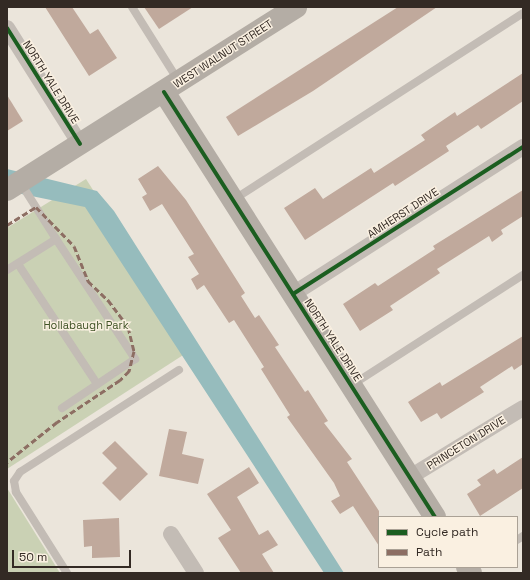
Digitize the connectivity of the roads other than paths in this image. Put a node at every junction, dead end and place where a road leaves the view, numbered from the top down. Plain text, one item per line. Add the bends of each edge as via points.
1 (132, 7) edge
2 (296, 7) edge
3 (523, 13) edge
4 (7, 28) edge
5 (172, 87) junction
6 (80, 144) junction
7 (523, 146) edge
8 (14, 186) edge
9 (233, 200) junction
10 (56, 239) junction
11 (18, 264) junction
12 (7, 270) edge
13 (523, 275) edge
14 (293, 294) junction
15 (179, 370) dead end
16 (97, 384) junction
17 (351, 386) junction
18 (62, 408) dead end
19 (523, 408) edge
20 (410, 477) junction
21 (434, 516) edge
22 (171, 534) dead end
23 (67, 573) edge
24 (196, 573) edge

1 - 5 lane
2 - 5 street, WEST WALNUT STREET
3 - 9 lane
4 - 6 street, NORTH YALE DRIVE
5 - 6 street, WEST WALNUT STREET
5 - 9 street, NORTH YALE DRIVE
6 - 8 street, WEST WALNUT STREET
7 - 14 street, AMHERST DRIVE
8 - 10 lane
9 - 14 street, NORTH YALE DRIVE
10 - 11 lane
10 - 16 lane via 135,359
11 - 12 lane
11 - 16 lane
13 - 17 lane
14 - 17 street, NORTH YALE DRIVE
15 - 23 lane via 20,472 14,481 16,492
16 - 18 lane
17 - 20 street, NORTH YALE DRIVE
19 - 20 street, PRINCETON DRIVE
20 - 21 street, NORTH YALE DRIVE
22 - 24 street

